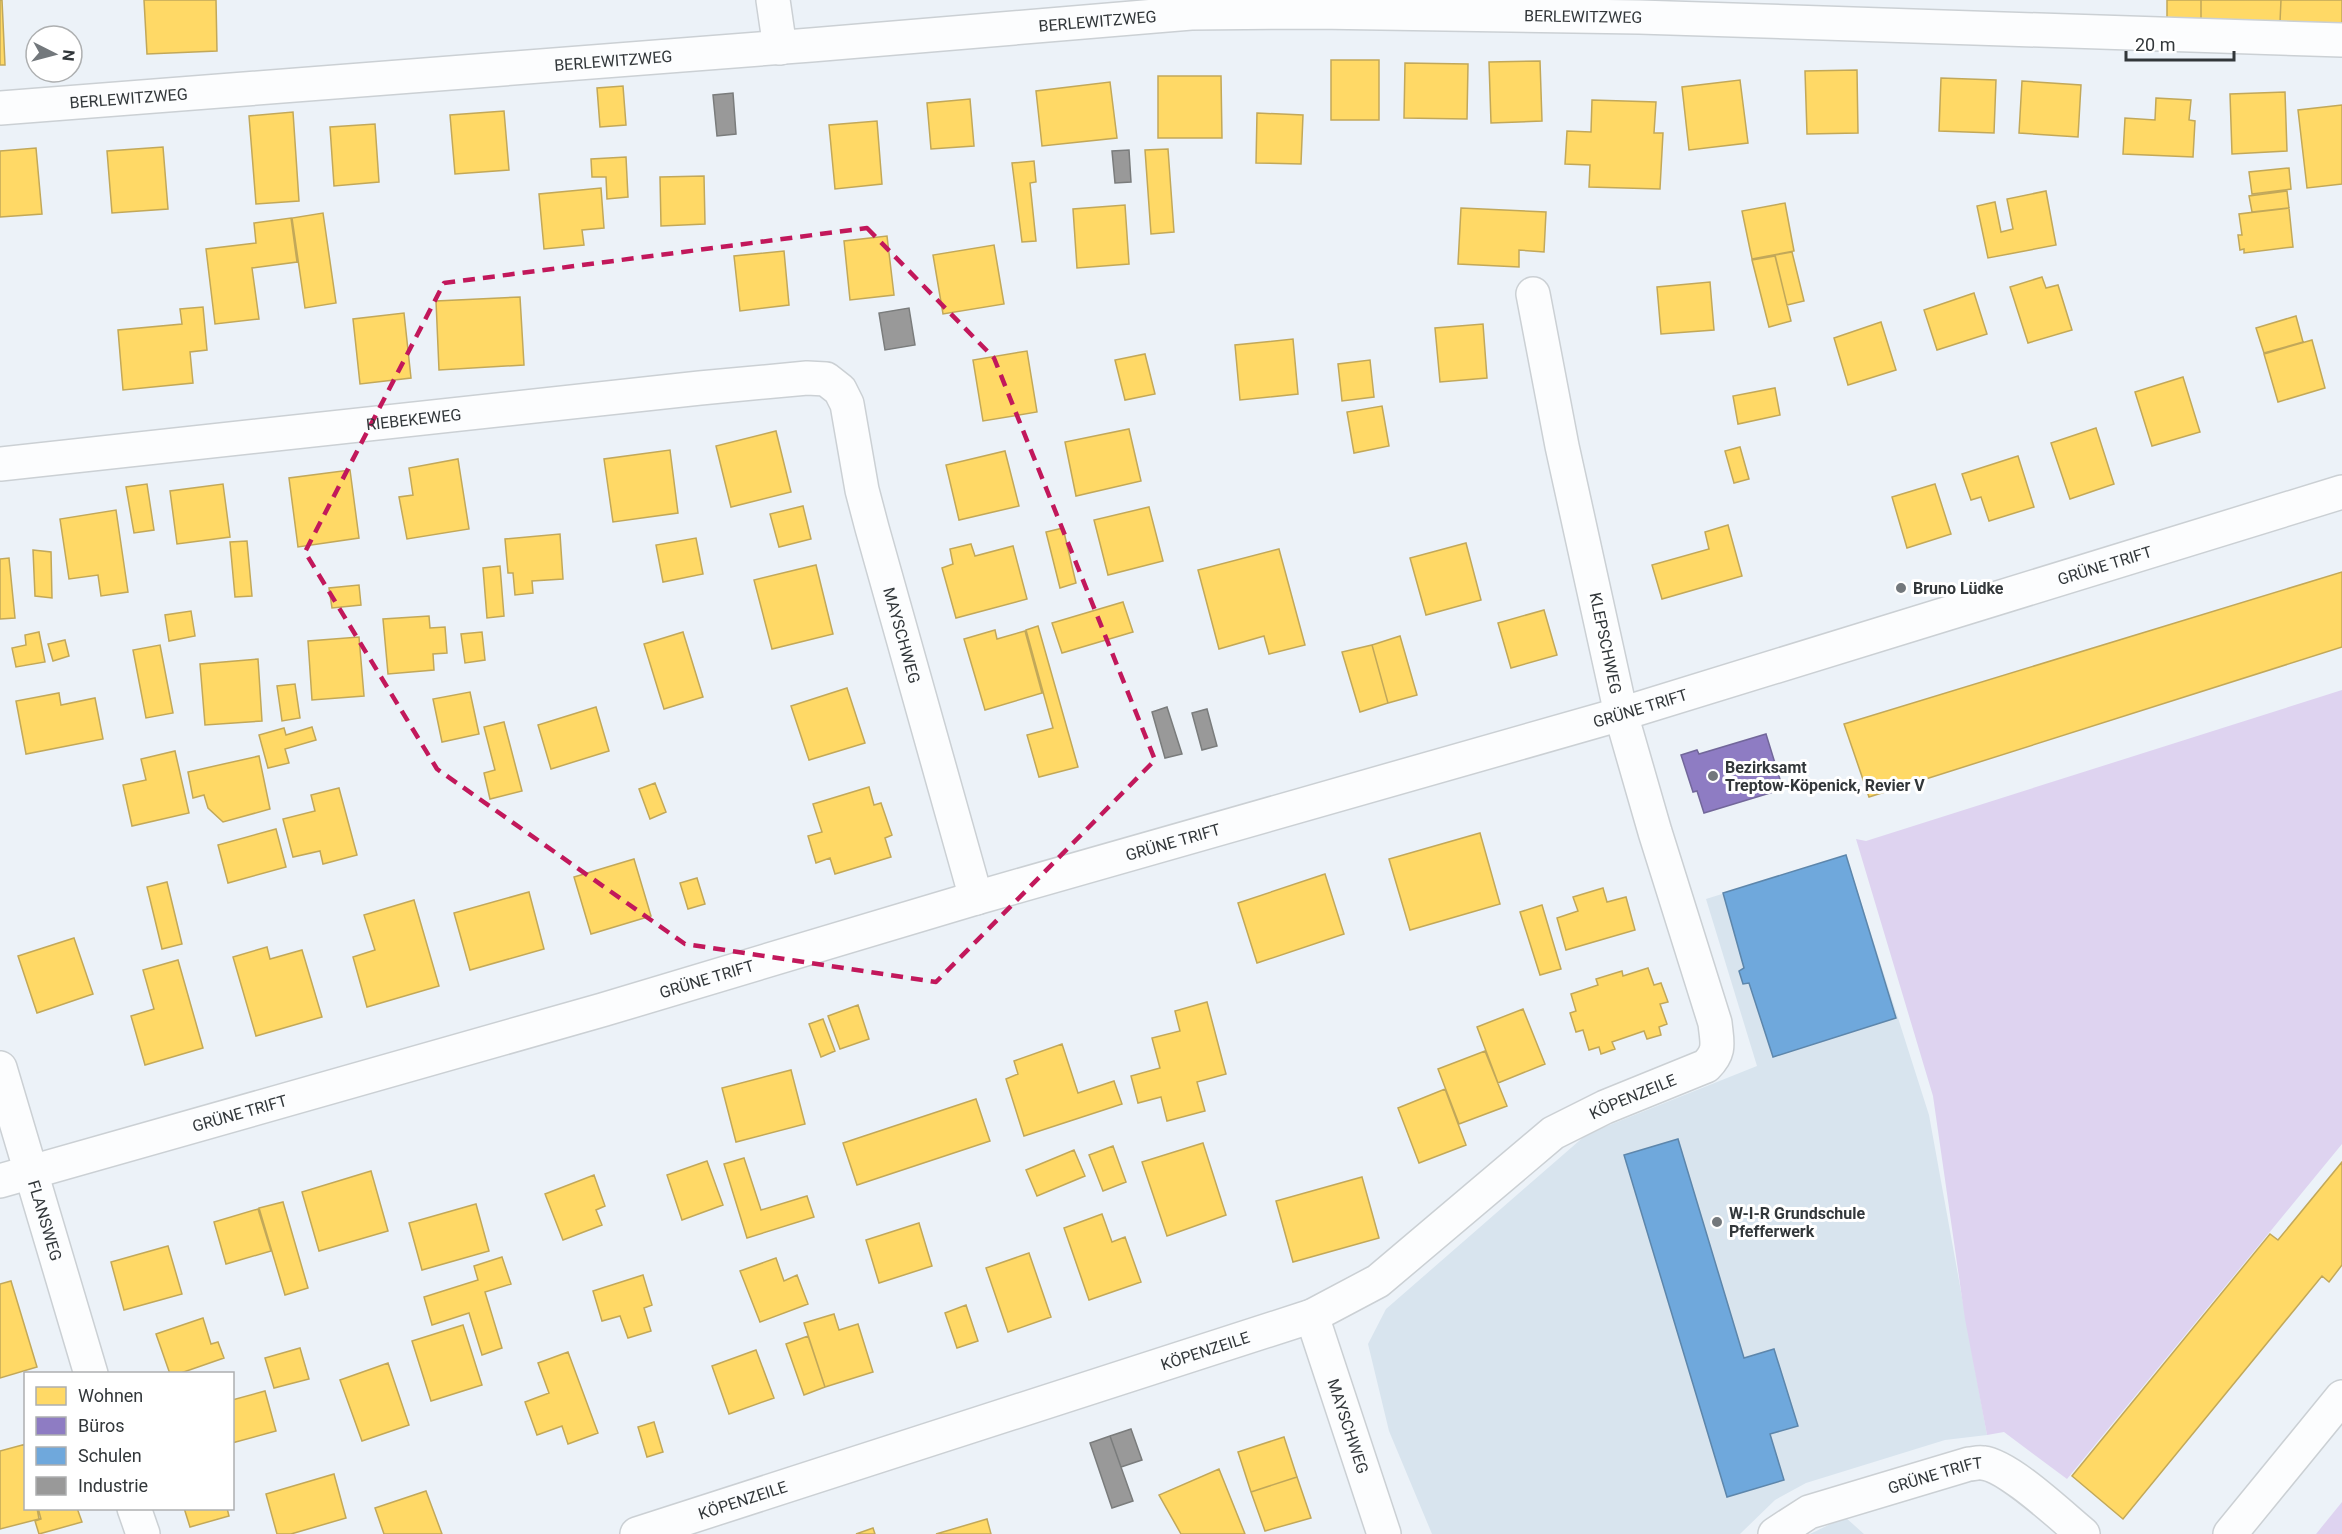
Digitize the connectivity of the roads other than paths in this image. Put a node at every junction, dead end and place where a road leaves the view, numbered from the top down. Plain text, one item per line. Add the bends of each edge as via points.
1 (773, 0) edge
2 (2342, 40) edge
3 (780, 48) junction
4 (0, 108) edge
5 (1533, 294) dead end
6 (826, 379) joint
7 (0, 464) edge
8 (2342, 492) edge
9 (1621, 714) junction
10 (976, 898) junction
11 (1716, 1056) joint
12 (0, 1068) edge
13 (31, 1172) junction
14 (0, 1181) edge
15 (1312, 1316) junction
16 (90, 1372) edge
17 (2342, 1397) edge
18 (134, 1510) edge
19 (143, 1534) edge
20 (637, 1534) edge
21 (1383, 1534) edge
22 (1775, 1534) edge
23 (2083, 1534) edge
24 (2230, 1534) edge

1 - 3 street
2 - 3 street, BERLEWITZWEG via 1639,17 1316,12 1191,13
3 - 4 street, BERLEWITZWEG
5 - 9 street, KLEPSCHWEG
6 - 7 street, RIEBEKEWEG via 723,386
6 - 10 street, MAYSCHWEG via 840,390 847,404 862,490
8 - 9 street, GRÜNE TRIFT
9 - 10 street, GRÜNE TRIFT
9 - 11 street, KLEPSCHWEG via 1715,1023
10 - 13 street, GRÜNE TRIFT via 602,1010
11 - 15 street, KÖPENZEILE via 1706,1066 1553,1132 1378,1281
12 - 13 street, FLANSWEG
13 - 14 street, GRÜNE TRIFT
13 - 16 street, FLANSWEG
15 - 20 street, KÖPENZEILE
15 - 21 street, MAYSCHWEG
17 - 24 street
18 - 19 street
22 - 23 street, GRÜNE TRIFT via 1809,1512 1982,1463 2018,1481

